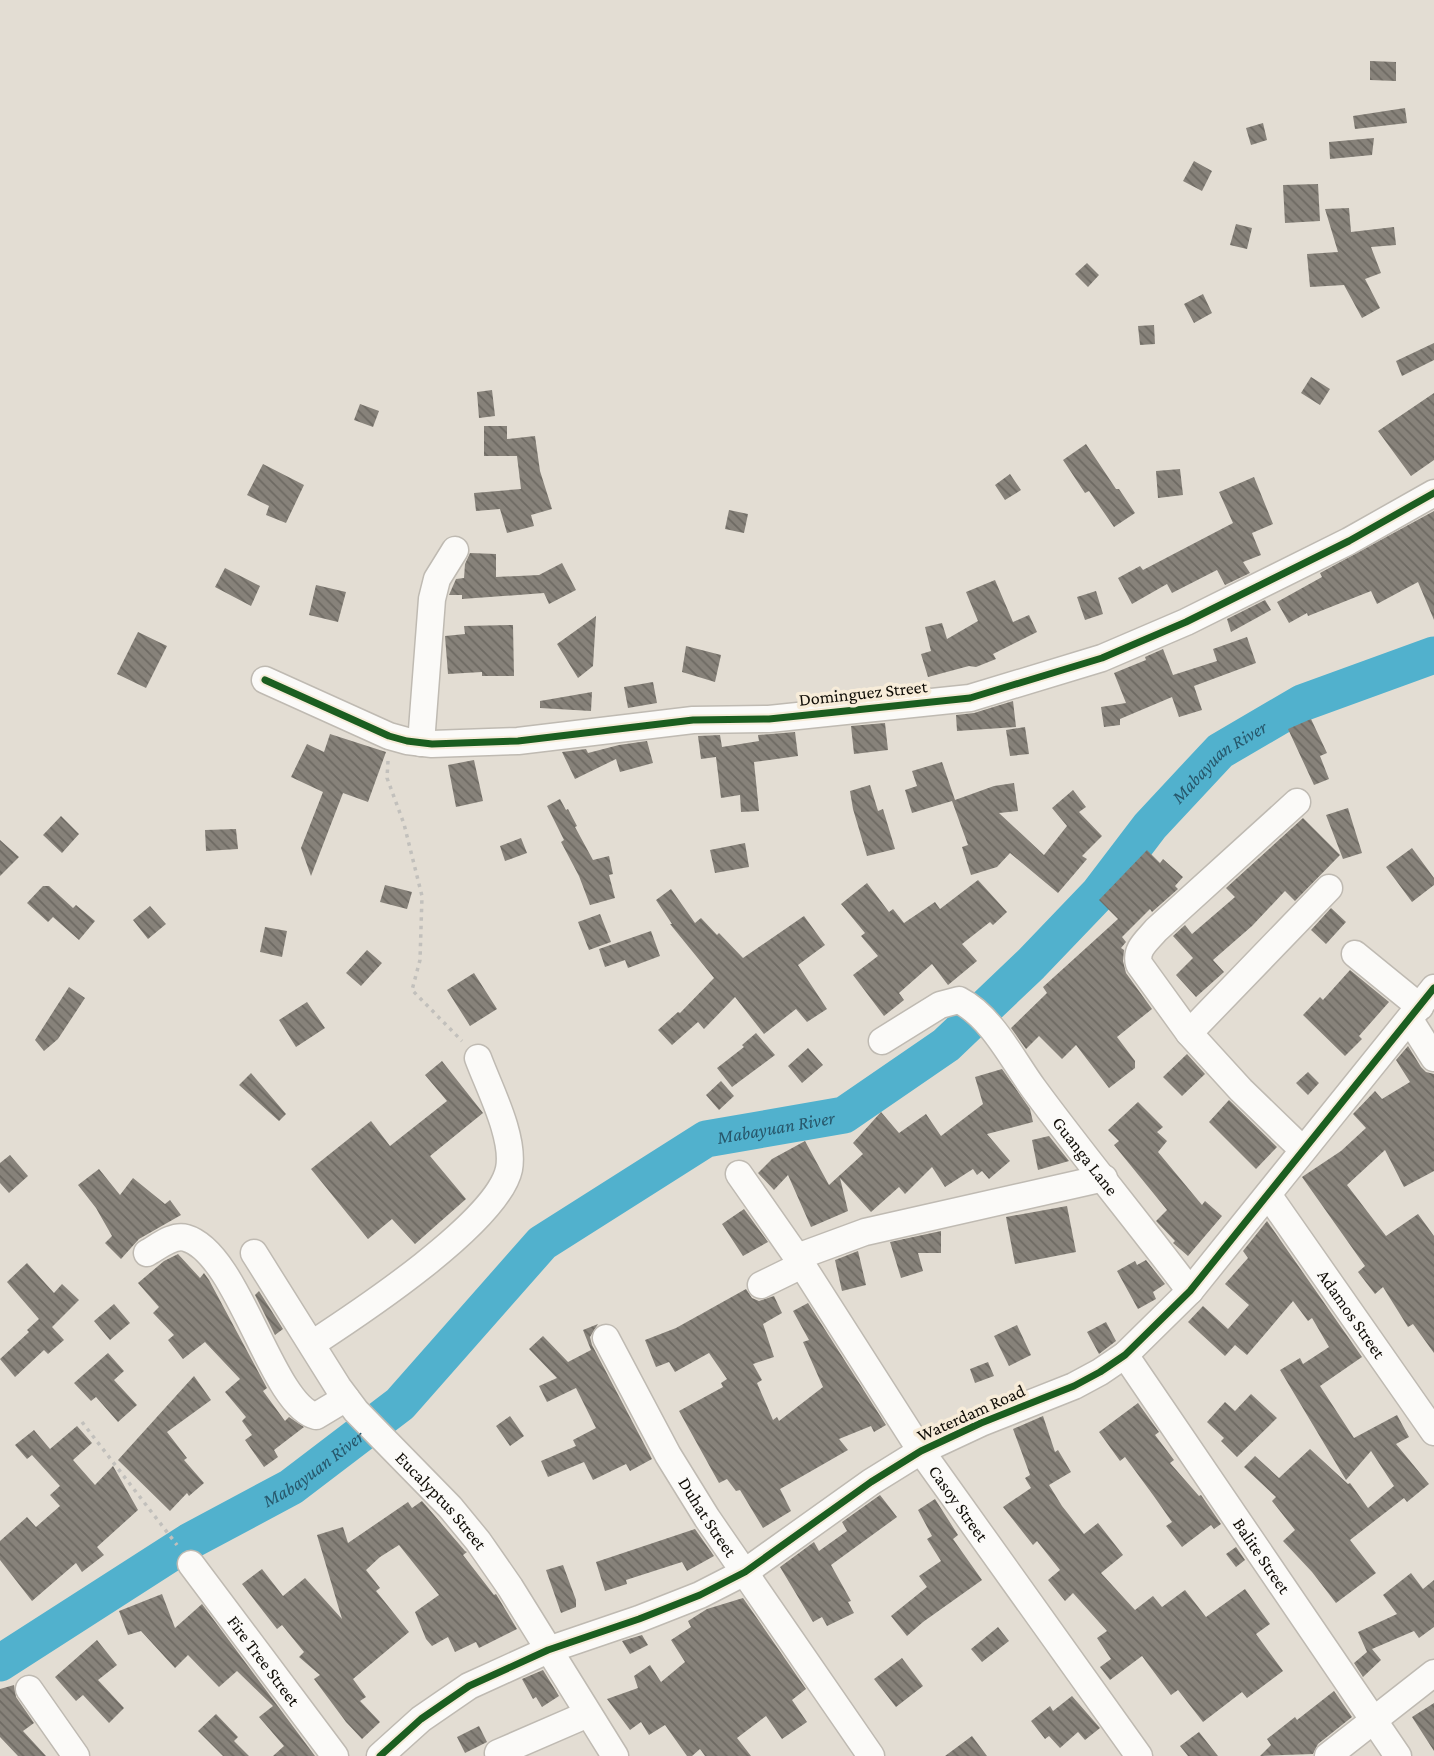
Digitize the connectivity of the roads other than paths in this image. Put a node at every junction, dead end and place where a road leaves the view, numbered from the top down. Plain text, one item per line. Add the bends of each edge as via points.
1 (1434, 493) edge
2 (455, 550) dead end
3 (265, 680) dead end
4 (421, 743) junction
5 (1297, 802) dead end
6 (1329, 888) dead end
7 (1355, 954) dead end
8 (1421, 1005) edge
9 (1189, 1033) junction
10 (882, 1041) dead end
11 (478, 1058) road end
12 (1434, 1058) edge
13 (1303, 1150) junction
14 (739, 1174) dead end
15 (1104, 1178) junction
16 (1269, 1196) junction
17 (147, 1253) dead end
18 (254, 1253) dead end
19 (800, 1261) junction
20 (761, 1285) dead end
21 (1190, 1291) junction
22 (606, 1338) dead end
23 (312, 1344) junction
24 (1125, 1355) junction
25 (351, 1404) junction
26 (1434, 1432) edge
27 (921, 1451) junction
28 (191, 1564) dead end
29 (745, 1572) junction
30 (548, 1650) junction
31 (1434, 1673) edge
32 (29, 1689) dead end
33 (589, 1714) junction
34 (1374, 1721) junction
35 (498, 1753) dead end
36 (76, 1756) edge
37 (335, 1756) edge
38 (380, 1756) edge
39 (615, 1756) edge
40 (871, 1756) edge
41 (1139, 1756) edge
42 (1328, 1756) edge
43 (1398, 1756) edge

1 - 4 street, Dominguez Street via 1349,541 1174,627 1102,658 970,698 769,719 693,720 518,741
2 - 4 street via 437,579 432,599
3 - 4 street, Dominguez Street via 389,736
5 - 9 street via 1156,930 1138,952 1139,964
6 - 9 street
7 - 8 street
8 - 12 street
8 - 13 street, Waterdam Road
9 - 13 street
10 - 15 street, Guanga Lane via 940,1005 959,1000 975,1012
11 - 23 street via 508,1138 509,1170 494,1198 455,1239 414,1272
13 - 16 street, Waterdam Road
14 - 19 street, Casoy Street
15 - 19 street via 865,1232
15 - 21 street, Guanga Lane
16 - 21 street, Waterdam Road
16 - 26 street, Adamos Street
17 - 25 street via 172,1239 185,1237 197,1244 214,1260 300,1408 316,1416
18 - 23 street, Eucalyptus Street
19 - 20 street
19 - 27 street, Casoy Street
21 - 24 street, Waterdam Road
22 - 29 street, Duhat Street via 668,1455
23 - 25 street, Eucalyptus Street
24 - 27 street, Waterdam Road via 1074,1386
24 - 34 street, Balite Street
25 - 30 street, Eucalyptus Street via 478,1541
27 - 29 street, Waterdam Road
27 - 41 street, Casoy Street
28 - 37 street, Fire Tree Street
29 - 30 street, Waterdam Road via 700,1595
29 - 40 street, Duhat Street
30 - 33 street, Eucalyptus Street
30 - 38 street, Waterdam Road via 469,1686 421,1719
31 - 34 street
32 - 36 street
33 - 35 street
33 - 39 street, Eucalyptus Street
34 - 42 street
34 - 43 street, Balite Street

